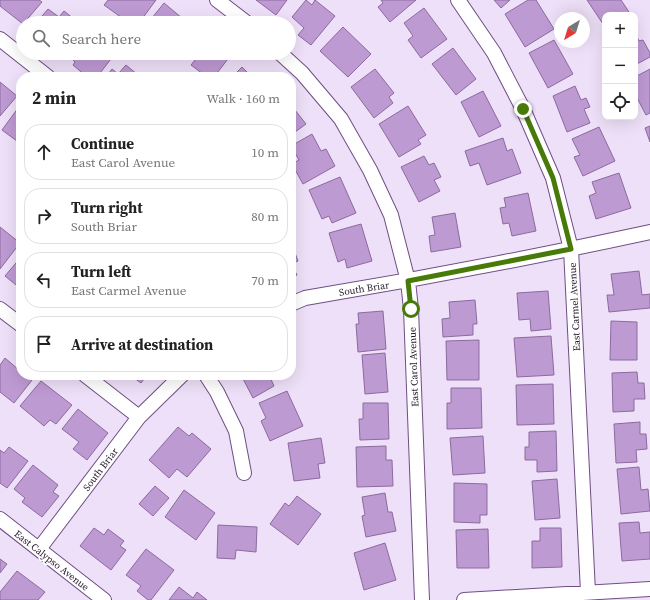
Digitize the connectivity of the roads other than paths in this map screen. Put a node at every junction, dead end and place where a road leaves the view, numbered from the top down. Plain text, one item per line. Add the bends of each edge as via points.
1 (217, 0) edge
2 (458, 0) edge
3 (237, 16) edge
4 (0, 38) edge
5 (16, 51) edge
6 (27, 60) edge
7 (288, 60) edge
8 (42, 72) edge
9 (650, 232) edge
10 (571, 249) junction
11 (408, 281) junction
12 (296, 302) edge
13 (0, 309) edge
14 (16, 321) edge
15 (91, 380) edge
16 (177, 380) edge
17 (209, 380) edge
18 (139, 417) junction
19 (244, 473) dead end
20 (0, 519) edge
21 (39, 550) junction
22 (650, 588) edge
23 (588, 592) junction
24 (104, 600) edge
25 (422, 600) edge
26 (464, 600) edge

1 - 3 street
2 - 10 street, East Carmel Avenue via 494,53 523,109 553,178
4 - 5 street
6 - 8 street
7 - 11 street, East Carol Avenue via 341,119 370,170 392,214
9 - 10 street, South Briar
10 - 11 street, South Briar
10 - 23 street, East Carmel Avenue
11 - 12 street, South Briar via 305,298
11 - 25 street, East Carol Avenue
13 - 14 street
15 - 18 street
16 - 18 street, South Briar
17 - 19 street via 236,431
18 - 21 street, South Briar
20 - 21 street, East Calypso Avenue
21 - 24 street, East Calypso Avenue
22 - 23 street
23 - 26 street

